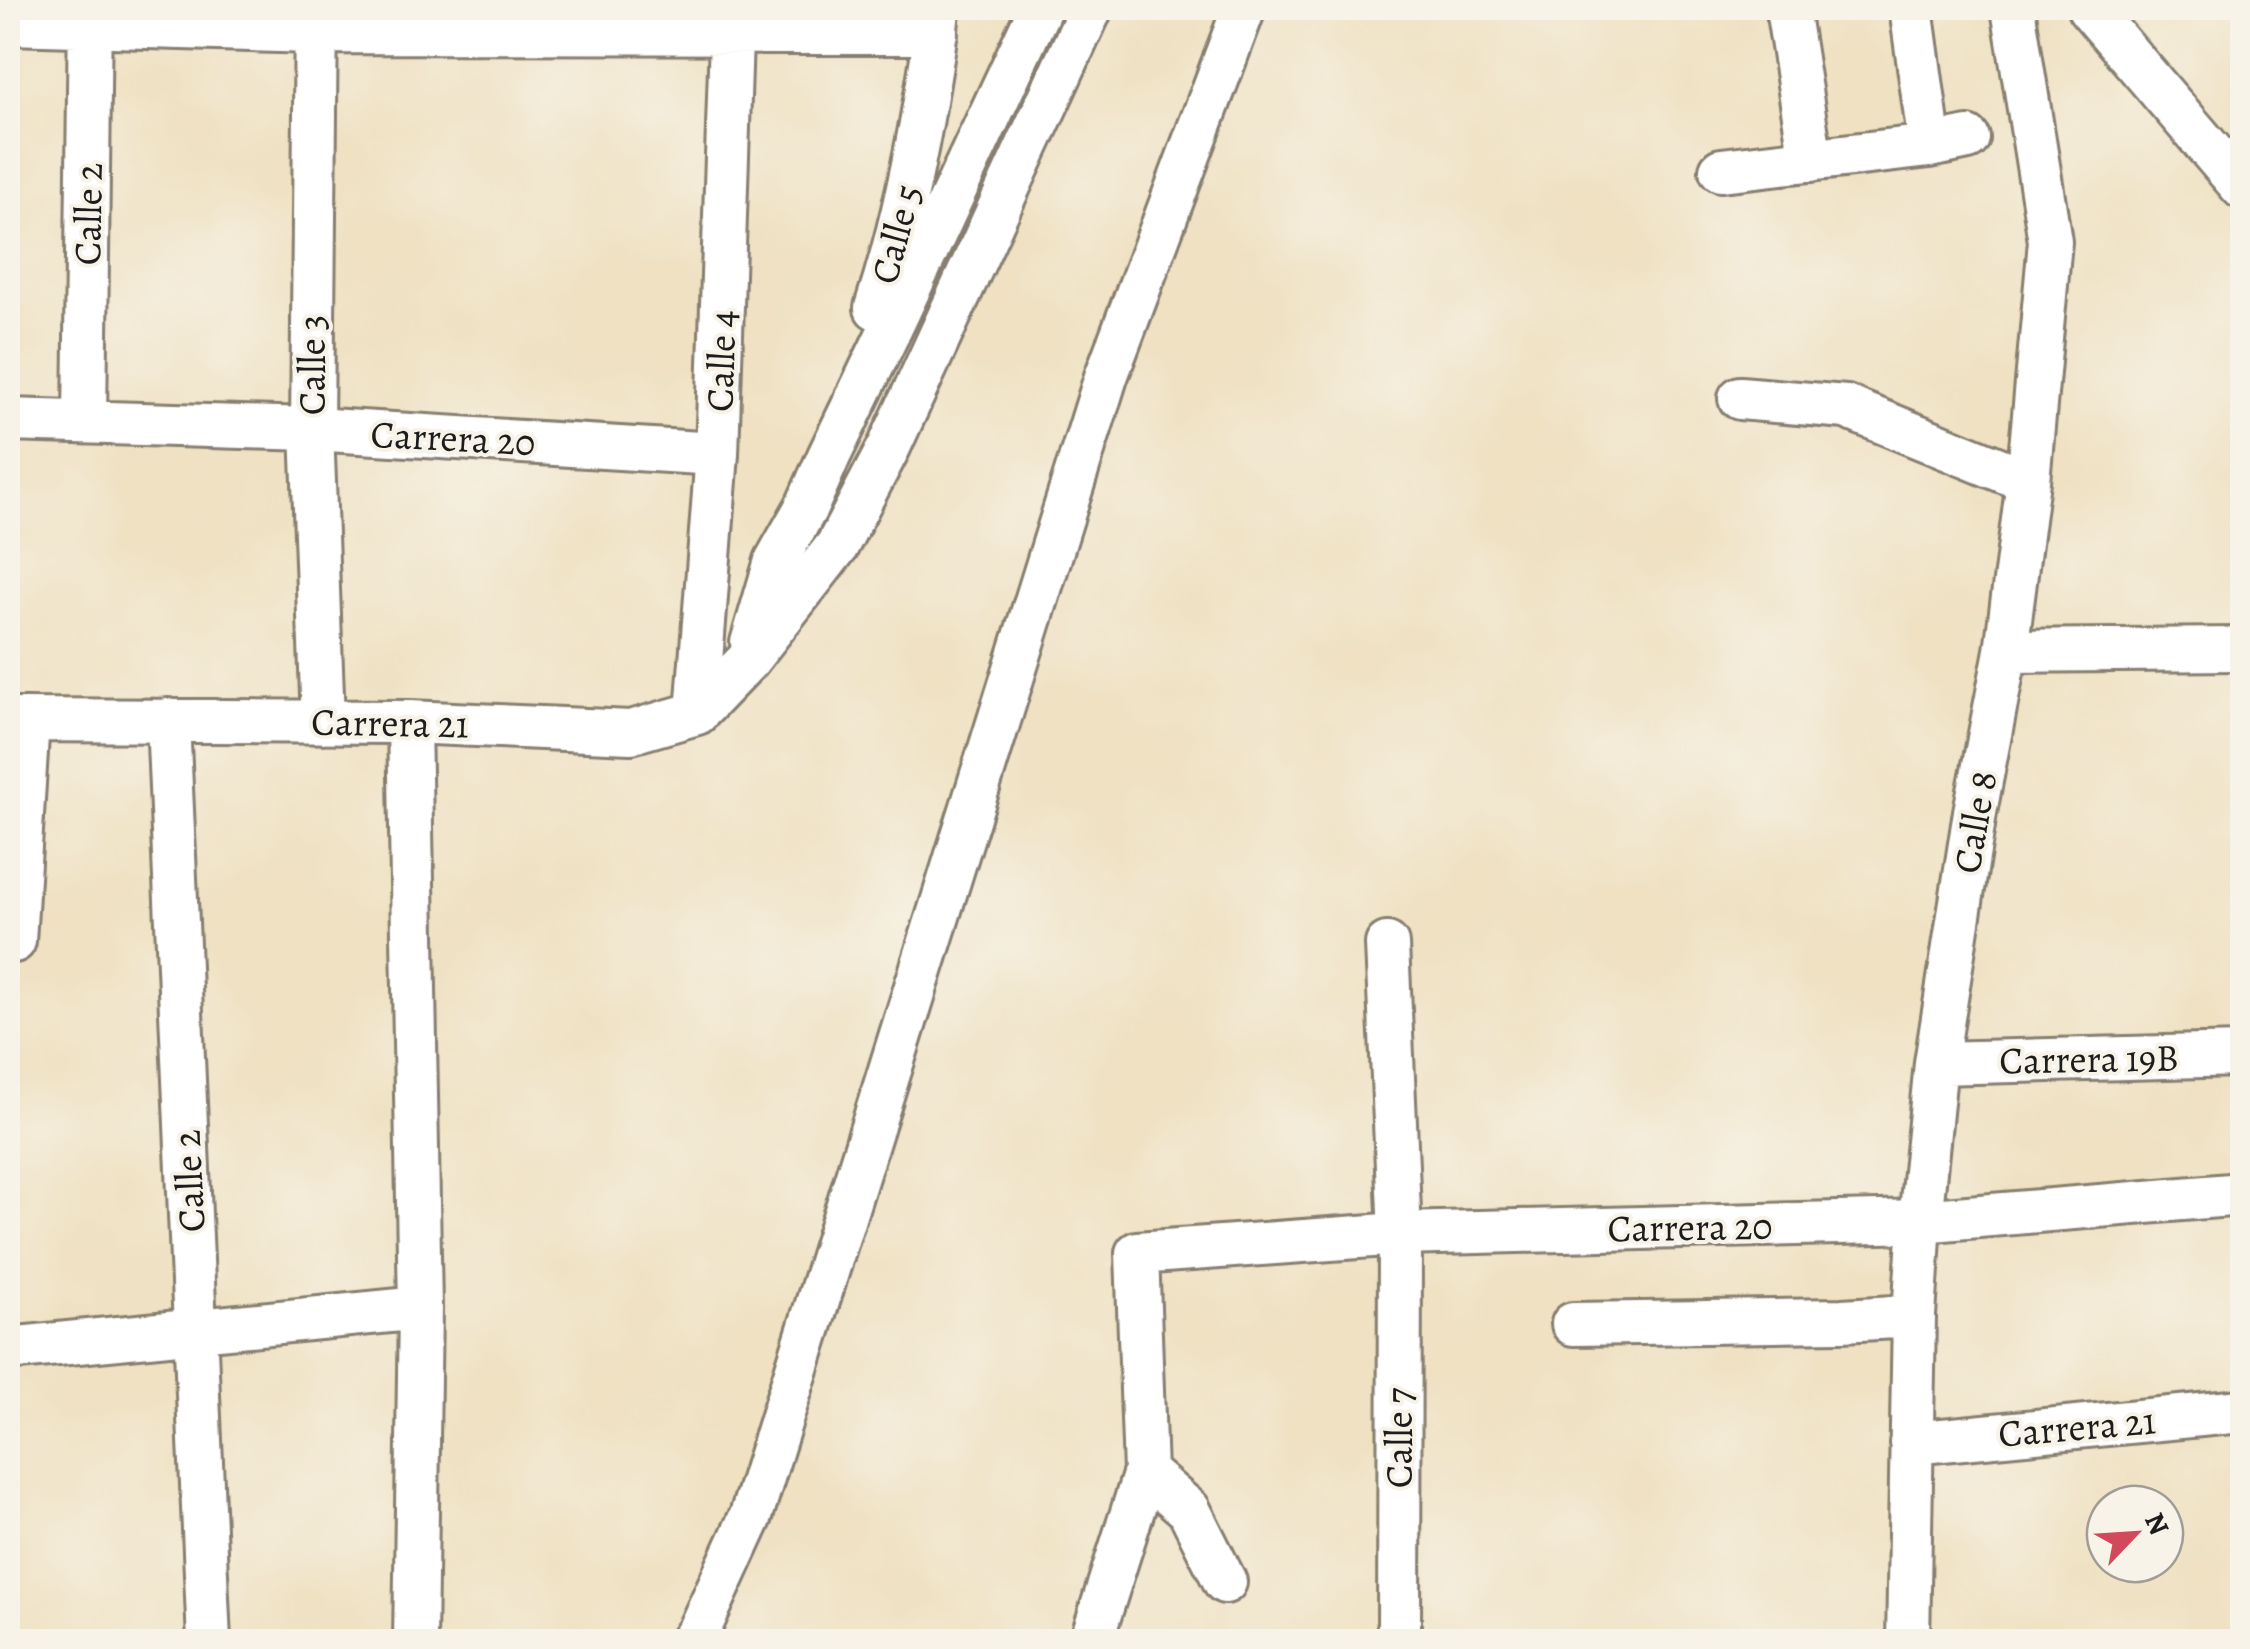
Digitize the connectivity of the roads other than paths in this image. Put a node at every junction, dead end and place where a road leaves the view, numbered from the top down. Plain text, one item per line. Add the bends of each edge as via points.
1 (1040, 8) edge
2 (1091, 8) edge
3 (1244, 8) edge
4 (1786, 8) edge
5 (1910, 8) edge
6 (2013, 8) edge
7 (2089, 8) edge
8 (90, 17) edge
9 (315, 20) edge
10 (937, 20) edge
11 (732, 21) edge
12 (8, 23) edge
13 (1811, 160) junction
14 (1721, 170) dead end
15 (2242, 187) edge
16 (1740, 398) dead end
17 (8, 420) edge
18 (86, 421) junction
19 (312, 429) junction
20 (718, 454) junction
21 (829, 456) junction
22 (2028, 481) junction
23 (2242, 648) edge
24 (2006, 651) junction
25 (748, 660) junction
26 (697, 713) junction
27 (18, 720) edge
28 (168, 720) junction
29 (323, 722) junction
30 (409, 722) junction
31 (14, 941) dead end
32 (1388, 944) dead end
33 (2242, 1055) edge
34 (1936, 1062) junction
35 (2242, 1194) edge
36 (1920, 1221) junction
37 (1400, 1234) junction
38 (420, 1308) junction
39 (1914, 1316) junction
40 (1573, 1324) dead end
41 (196, 1331) junction
42 (8, 1348) edge
43 (2242, 1411) edge
44 (1911, 1443) junction
45 (1145, 1472) junction
46 (1224, 1582) dead end
47 (209, 1642) edge
48 (415, 1642) edge
49 (691, 1642) edge
50 (1091, 1642) edge
51 (1398, 1642) edge
52 (1908, 1642) edge

1 - 21 street
2 - 25 street via 838,546
3 - 49 street via 1106,377 751,1516
4 - 13 street
5 - 13 street via 1949,142
6 - 22 street, Calle 8 via 2050,241
7 - 15 street
8 - 9 street
8 - 12 street
8 - 18 street, Calle 2
9 - 11 street
9 - 19 street, Calle 3
10 - 11 street
10 - 21 street, Calle 5 via 901,226
11 - 20 street, Calle 4
13 - 14 street
16 - 22 street via 1846,407
17 - 18 street, Carrera 20
18 - 19 street, Carrera 20
19 - 20 street, Carrera 20
19 - 29 street, Calle 3
20 - 26 street, Calle 4
21 - 25 street via 776,561
22 - 24 street, Calle 8
23 - 24 street
24 - 34 street, Calle 8
25 - 26 street
26 - 30 street, Carrera 21 via 631,732
27 - 28 street, Carrera 21
27 - 31 street
28 - 29 street, Carrera 21
28 - 41 street, Calle 2
29 - 30 street, Carrera 21
30 - 38 street
32 - 37 street, Calle 7
33 - 34 street, Carrera 19B
34 - 36 street, Calle 8
35 - 36 street, Carrera 20
36 - 37 street, Carrera 20
36 - 39 street, Calle 8
37 - 45 street, Carrera 20 via 1137,1253
37 - 51 street, Calle 7
38 - 41 street
38 - 48 street
39 - 40 street
39 - 44 street, Calle 8
41 - 42 street
41 - 47 street, Calle 2
43 - 44 street, Carrera 21
44 - 52 street, Calle 8
45 - 46 street via 1189,1510
45 - 50 street

